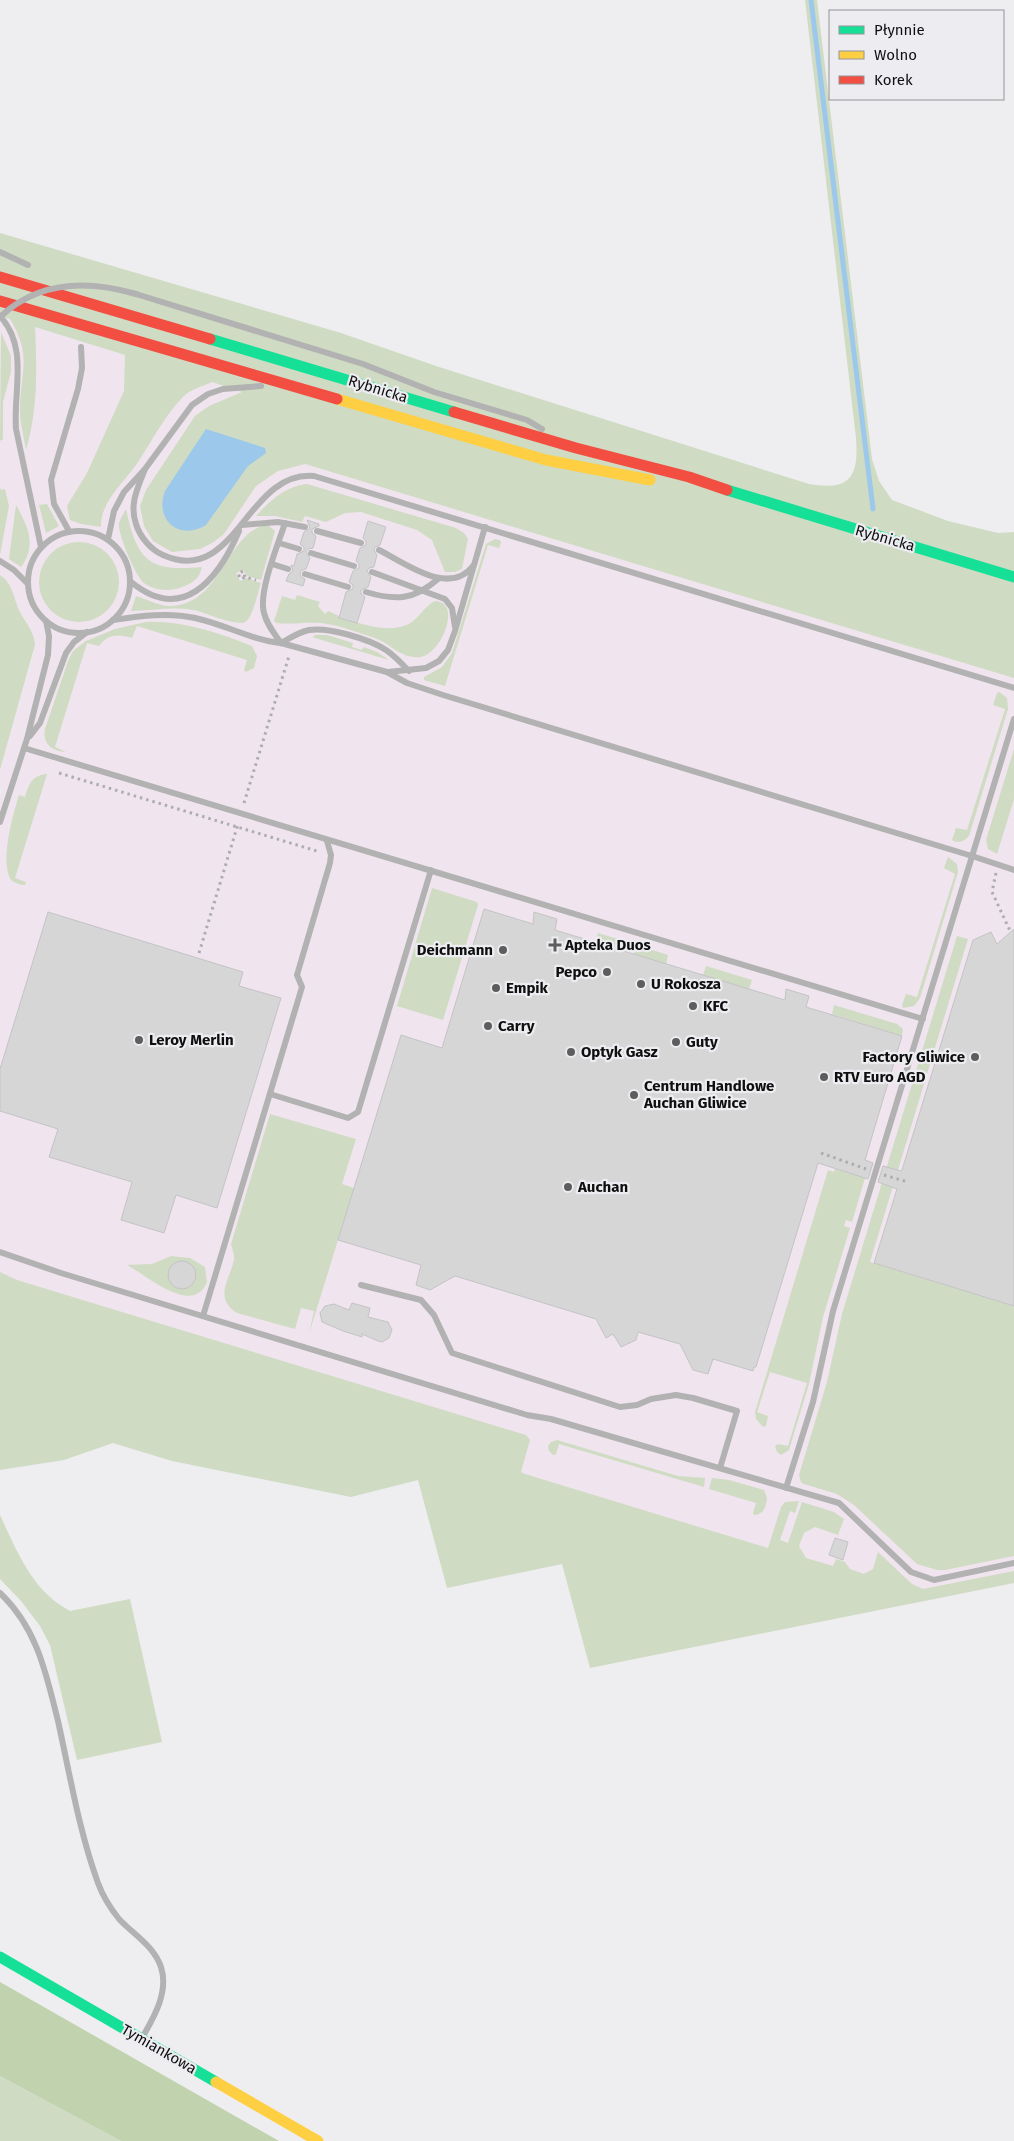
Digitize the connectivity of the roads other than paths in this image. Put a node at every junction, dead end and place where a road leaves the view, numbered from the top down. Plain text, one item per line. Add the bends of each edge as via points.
1 (0, 252) edge
2 (28, 265) dead end
3 (0, 277) edge
4 (0, 301) edge
5 (0, 316) edge
6 (81, 348) dead end
7 (324, 395) junction
8 (576, 448) junction
9 (145, 469) junction
10 (755, 500) junction
11 (285, 523) junction
12 (242, 525) junction
13 (305, 527) dead end
14 (485, 527) junction
15 (68, 531) junction
16 (318, 531) dead end
17 (108, 539) junction
18 (279, 543) junction
19 (361, 543) dead end
20 (41, 547) junction
21 (299, 549) dead end
22 (379, 550) dead end
23 (311, 553) dead end
24 (0, 562) edge
25 (475, 563) junction
26 (272, 564) junction
27 (354, 566) dead end
28 (288, 569) dead end
29 (372, 572) dead end
30 (305, 574) dead end
31 (1014, 577) edge
32 (438, 579) junction
33 (130, 581) junction
34 (27, 582) junction
35 (348, 587) dead end
36 (425, 590) junction
37 (366, 592) dead end
38 (113, 620) junction
39 (46, 621) junction
40 (455, 630) junction
41 (87, 632) junction
42 (281, 643) junction
43 (409, 671) junction
44 (387, 672) junction
45 (1006, 685) junction
46 (1014, 688) edge
47 (1014, 694) edge
48 (1014, 719) edge
49 (27, 739) junction
50 (24, 748) junction
51 (0, 822) edge
52 (327, 841) junction
53 (972, 856) junction
54 (430, 870) junction
55 (1014, 870) edge
56 (923, 1019) junction
57 (270, 1094) junction
58 (0, 1252) edge
59 (361, 1285) dead end
60 (203, 1316) junction
61 (720, 1468) junction
62 (786, 1488) junction
63 (1014, 1564) edge
64 (0, 1593) edge
65 (0, 1957) edge
66 (141, 2039) junction
67 (318, 2141) edge

1 - 2 lane
3 - 8 main road, Rybnicka
4 - 7 main road, Rybnicka
5 - 8 lane, bridge via 50,290 71,285 100,285 363,364 434,392 527,420
5 - 20 lane via 9,328 18,356 16,429
6 - 15 lane via 78,389 51,480 54,504
7 - 9 lane via 253,385 208,394 186,412
7 - 10 main road, Rybnicka via 546,460
8 - 10 main road, Rybnicka via 689,477
9 - 12 lane via 135,494 135,524 143,538 161,554 180,560 206,556 222,547
9 - 17 lane via 120,498
10 - 31 main road, Rybnicka
11 - 12 lane
11 - 13 lane
11 - 18 lane
12 - 14 lane via 275,486 291,478 308,475
12 - 33 lane via 233,545 210,578 189,595 172,600 160,599
14 - 25 lane
14 - 45 lane
15 - 17 lane via 84,531
15 - 20 lane
16 - 19 lane
17 - 33 lane via 125,560
18 - 21 lane
18 - 26 lane
20 - 34 lane via 34,557
22 - 32 lane
23 - 27 lane
24 - 34 lane
25 - 32 lane via 461,577
25 - 40 lane
26 - 28 lane
26 - 42 lane via 263,594 263,611
29 - 36 lane
30 - 35 lane
32 - 36 lane
33 - 38 lane via 128,595
34 - 39 lane via 33,604
36 - 37 lane via 403,598
36 - 40 lane via 451,604
38 - 41 lane
38 - 42 lane via 150,615 185,616 268,642
39 - 41 lane via 72,632
39 - 49 lane via 48,655
40 - 43 lane via 448,650 439,661 426,668
41 - 49 lane via 66,652 40,723
42 - 43 lane via 306,631 332,631 377,645
42 - 44 lane
43 - 44 lane
44 - 53 lane via 407,683 443,695
45 - 46 lane
45 - 47 lane
48 - 53 lane
49 - 50 lane
50 - 51 lane
50 - 52 lane
52 - 54 lane
52 - 57 lane via 331,856 297,975 302,987
53 - 55 lane
53 - 56 lane
54 - 56 lane
54 - 57 lane via 358,1112 348,1118
56 - 62 lane via 833,1311 813,1402
57 - 60 lane
58 - 60 lane
59 - 61 lane via 421,1300 434,1315 452,1352 620,1406 676,1396 737,1411
60 - 61 lane via 527,1415
61 - 62 lane
62 - 63 lane via 839,1503 911,1572 934,1580
64 - 66 lane via 29,1628 45,1668 98,1885 119,1918 147,1944 161,1967 162,1990 156,2014
65 - 66 main road, Tymiankowa
66 - 67 main road, Tymiankowa

